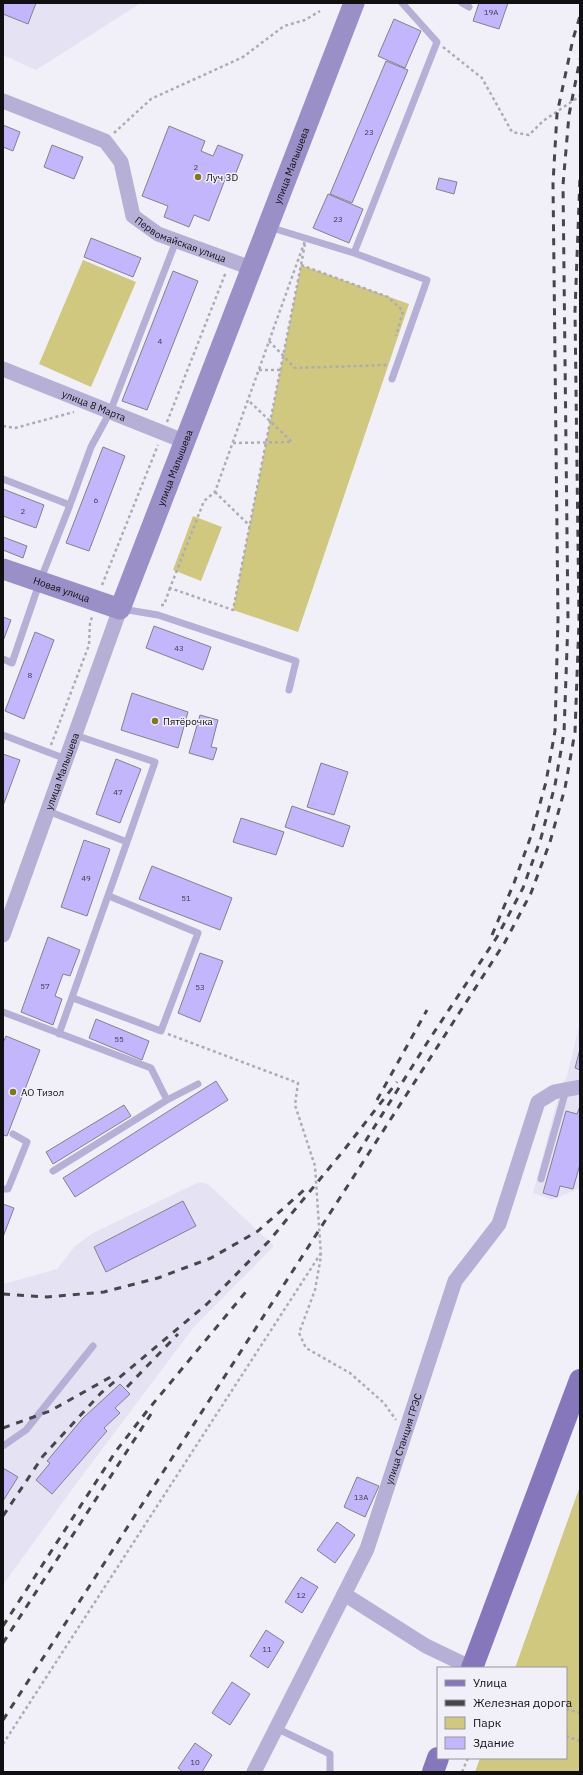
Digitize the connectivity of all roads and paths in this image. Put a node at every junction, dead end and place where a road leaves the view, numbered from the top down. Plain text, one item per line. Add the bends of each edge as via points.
1 (354, 3) edge
2 (402, 3) edge
3 (462, 3) edge
4 (469, 7) dead end
5 (320, 11) dead end
6 (437, 42) junction
7 (580, 96) edge
8 (3, 101) edge
9 (105, 141) junction
10 (267, 226) junction
11 (306, 238) junction
12 (176, 240) junction
13 (354, 253) junction
14 (231, 261) junction
15 (301, 265) junction
16 (251, 268) junction
17 (269, 341) junction
18 (394, 342) dead end
19 (283, 355) junction
20 (389, 358) dead end
21 (3, 369) edge
22 (259, 370) junction
23 (280, 370) junction
24 (392, 379) dead end
25 (248, 400) junction
26 (104, 409) junction
27 (270, 420) junction
28 (3, 426) edge
29 (163, 432) junction
30 (186, 442) junction
31 (266, 442) junction
32 (233, 443) junction
33 (3, 479) edge
34 (215, 492) junction
35 (71, 502) dead end
36 (250, 526) junction
37 (3, 568) edge
38 (40, 581) junction
39 (170, 588) junction
40 (97, 601) junction
41 (157, 605) dead end
42 (120, 609) junction
43 (3, 659) edge
44 (289, 690) dead end
45 (3, 735) edge
46 (75, 735) junction
47 (48, 752) junction
48 (66, 759) junction
49 (48, 812) junction
50 (127, 842) junction
51 (109, 896) junction
52 (3, 935) edge
53 (73, 998) junction
54 (3, 1012) edge
55 (161, 1031) junction
56 (59, 1034) junction
57 (198, 1084) dead end
58 (573, 1088) edge
59 (167, 1100) junction
60 (13, 1134) dead end
61 (53, 1171) dead end
62 (541, 1179) dead end
63 (3, 1188) edge
64 (321, 1253) junction
65 (93, 1346) dead end
66 (580, 1380) edge
67 (405, 1434) junction
68 (3, 1446) edge
69 (344, 1594) junction
70 (470, 1667) edge
71 (472, 1667) edge
72 (567, 1709) edge
73 (580, 1713) edge
74 (276, 1728) junction
75 (567, 1736) edge
76 (580, 1741) edge
77 (3, 1744) edge
78 (438, 1759) edge
79 (468, 1759) edge
80 (330, 1770) dead end
81 (254, 1772) edge
82 (433, 1772) edge
83 (462, 1772) edge

1 - 10 main road, улица Малышева
2 - 6 lane
3 - 4 lane
5 - 9 path via 305,20 284,26 243,57 151,99
6 - 7 path via 482,78 512,132 530,135 543,121
6 - 13 lane
8 - 9 street, Первомайская улица
9 - 12 street, Первомайская улица via 122,162 133,216 158,234
10 - 11 lane
10 - 16 main road, улица Малышева
11 - 13 lane
11 - 15 path
11 - 17 path
12 - 14 street, Первомайская улица
12 - 26 lane
13 - 24 lane via 427,280
14 - 16 street, Первомайская улица
14 - 29 path
15 - 18 path via 388,297 403,311
15 - 19 path
16 - 30 main road, улица Малышева
17 - 19 path
17 - 22 path
19 - 20 path via 295,368 387,365
19 - 23 path
21 - 26 street, улица 8 Марта
22 - 23 path
22 - 25 path
23 - 27 path
25 - 27 path
25 - 32 path
26 - 28 path via 15,428
26 - 29 street, улица 8 Марта
26 - 35 lane
27 - 31 path
27 - 31 path via 292,442
29 - 30 street, улица 8 Марта
29 - 40 path
30 - 42 main road, улица Малышева
31 - 32 path
31 - 36 path
32 - 34 path
33 - 38 lane via 70,505
34 - 36 path
34 - 39 path via 204,502
36 - 39 path via 233,610
37 - 38 main road, Новая улица
38 - 40 main road, Новая улица
38 - 43 lane via 12,663
39 - 41 path via 164,605
40 - 42 main road, Новая улица
40 - 47 path via 90,623 88,645
42 - 44 lane via 158,615 296,661
42 - 46 street, улица Малышева
45 - 47 lane
46 - 48 street, улица Малышева
46 - 50 lane via 155,762
47 - 48 lane
48 - 49 street, улица Малышева
49 - 50 lane
49 - 52 street, улица Малышева
50 - 51 lane
51 - 53 lane
51 - 55 lane via 198,933
53 - 55 lane
53 - 56 lane
54 - 56 lane
55 - 64 path via 298,1083 295,1105 315,1166
56 - 59 lane via 152,1068
57 - 59 lane
58 - 62 lane
58 - 67 street, улица Станция ГРЭС via 554,1092 538,1102 499,1224 455,1281
59 - 61 lane
60 - 63 lane via 27,1142 8,1189
64 - 67 path via 315,1290 299,1334 306,1348 350,1373 384,1403
64 - 77 path
65 - 68 lane via 26,1430
66 - 71 main road
67 - 69 street, улица Станция ГРЭС via 367,1549
69 - 70 street via 426,1646
69 - 74 street, улица Станция ГРЭС
72 - 73 path
74 - 80 lane via 330,1754
74 - 81 street, улица Станция ГРЭС
75 - 76 path
78 - 82 main road
79 - 83 path

